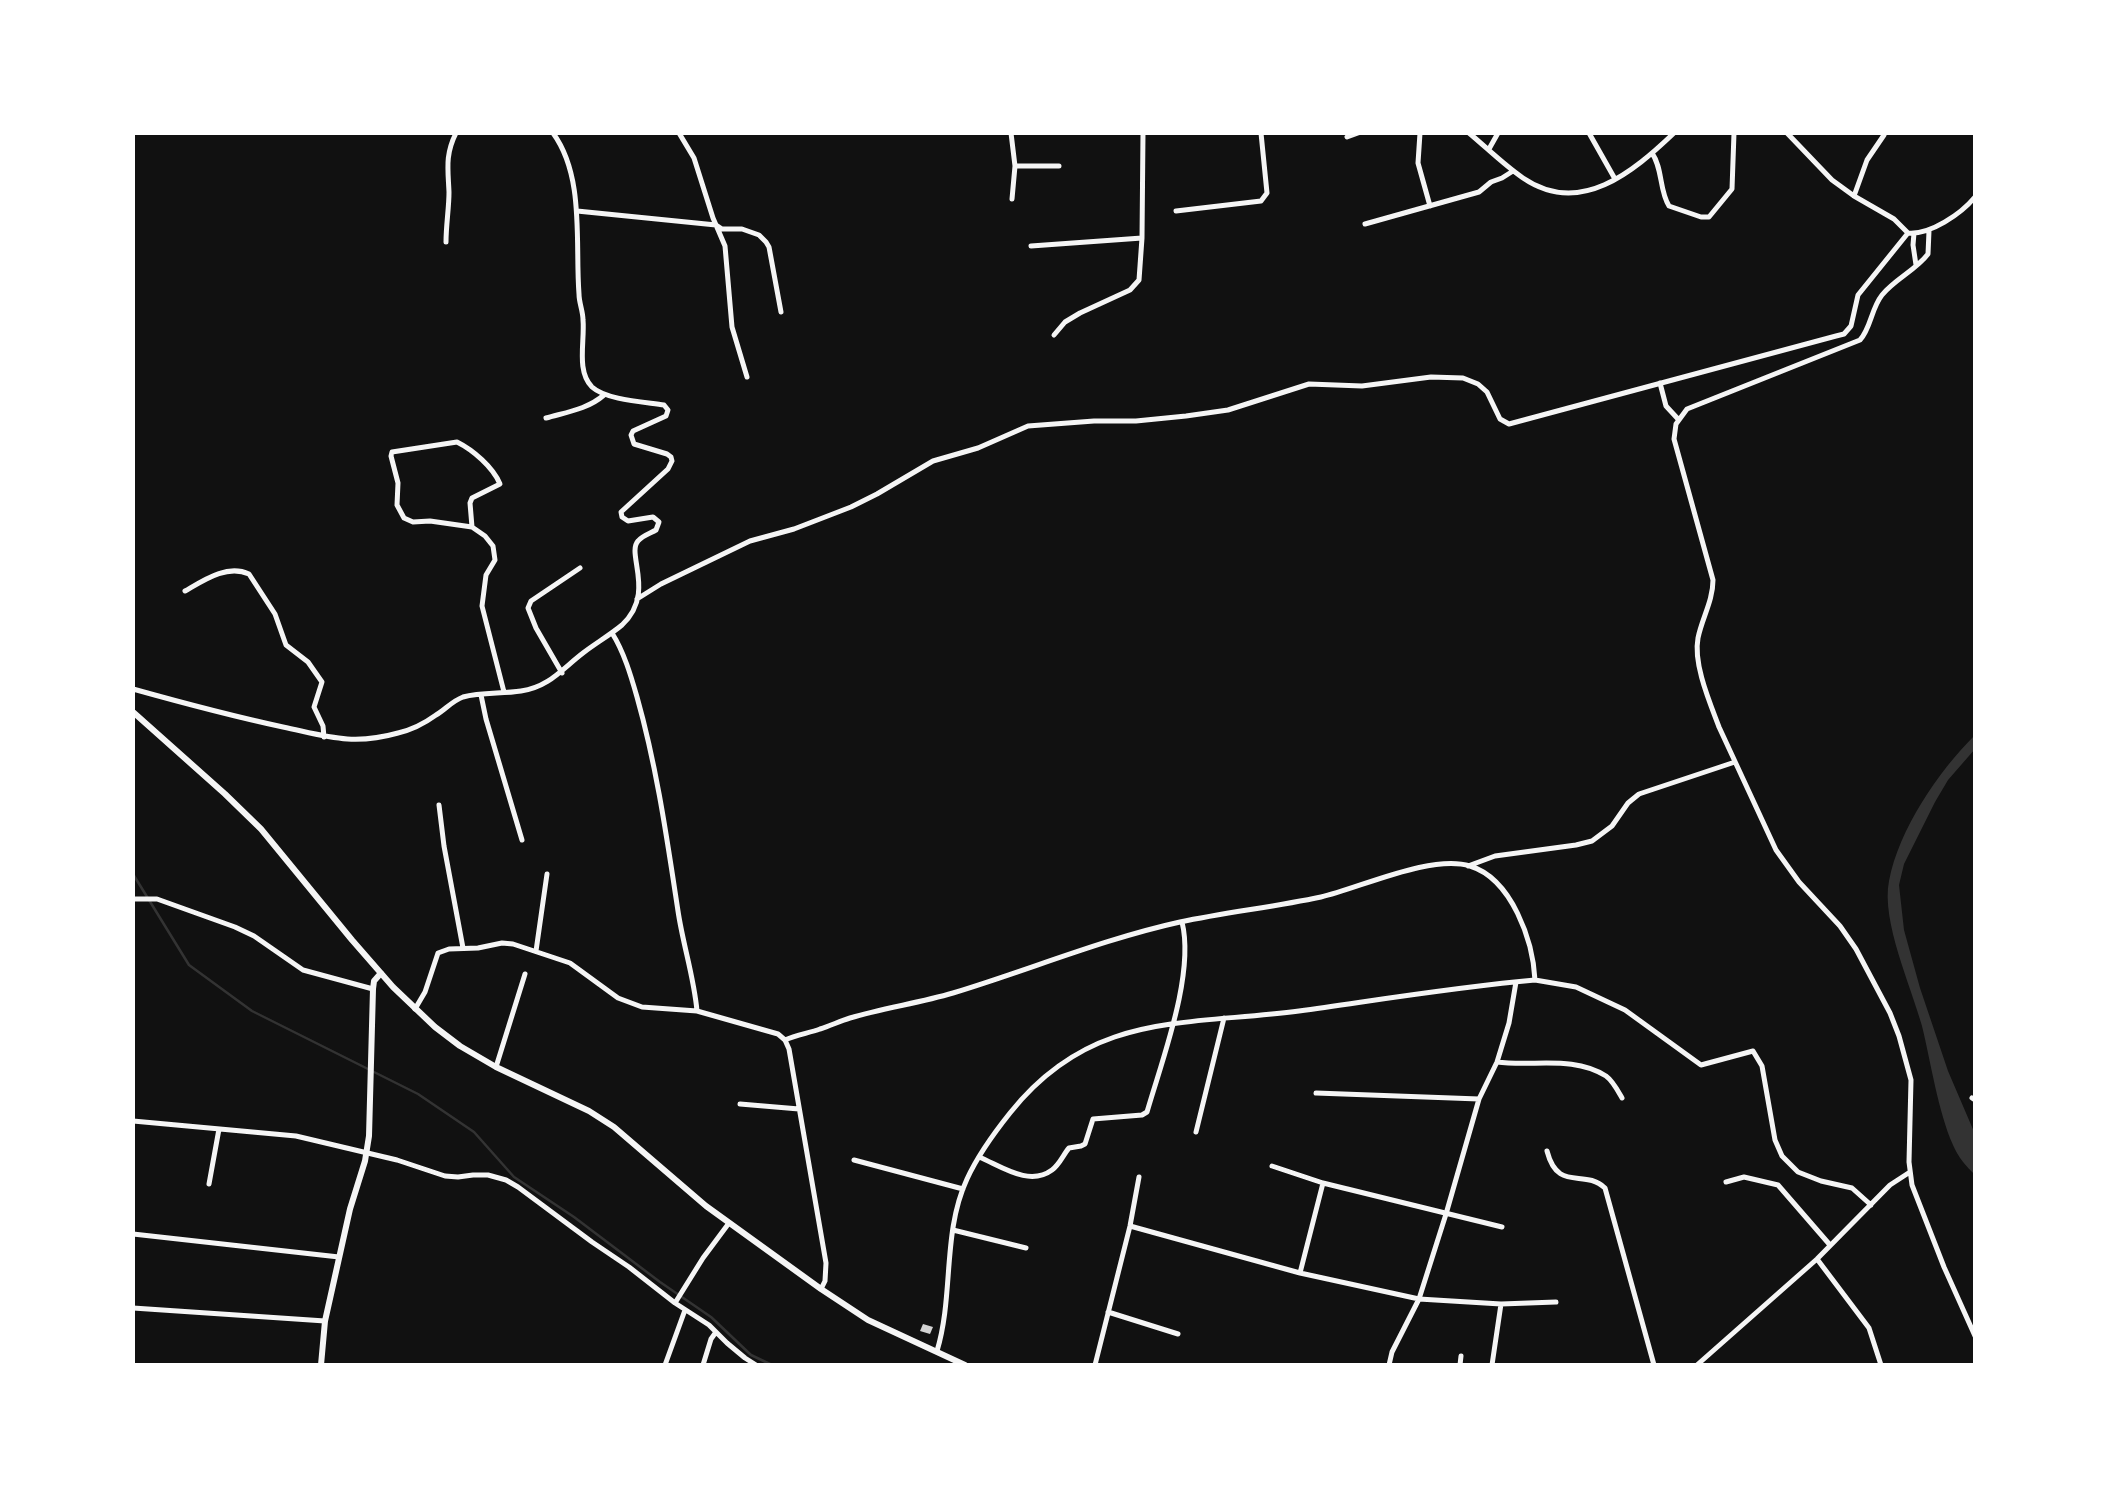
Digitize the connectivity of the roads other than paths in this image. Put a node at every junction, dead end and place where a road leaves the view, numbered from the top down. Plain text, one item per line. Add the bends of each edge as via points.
1 (456, 133) edge
2 (553, 133) edge
3 (678, 133) edge
4 (1011, 133) edge
5 (1143, 133) edge
6 (1261, 133) edge
7 (1358, 133) edge
8 (1420, 133) edge
9 (1469, 133) edge
10 (1498, 133) edge
11 (1589, 133) edge
12 (1674, 133) edge
13 (1734, 133) edge
14 (1788, 133) edge
15 (1884, 135) edge
16 (1347, 137) dead end
17 (1489, 149) junction
18 (1652, 153) junction
19 (1015, 166) junction
20 (1059, 166) dead end
21 (1513, 171) junction
22 (1615, 179) junction
23 (1854, 196) junction
24 (1975, 197) edge
25 (1012, 199) dead end
26 (1430, 206) junction
27 (577, 211) junction
28 (1176, 211) dead end
29 (1365, 224) dead end
30 (716, 225) junction
31 (1929, 231) junction
32 (1911, 233) junction
33 (1142, 238) junction
34 (446, 242) dead end
35 (1031, 246) dead end
36 (1916, 265) junction
37 (781, 312) dead end
38 (1054, 335) dead end
39 (747, 377) dead end
40 (1660, 383) junction
41 (604, 394) junction
42 (546, 418) dead end
43 (1678, 419) junction
44 (472, 527) junction
45 (580, 568) dead end
46 (185, 591) dead end
47 (637, 599) junction
48 (612, 633) junction
49 (562, 673) junction
50 (133, 689) edge
51 (504, 692) junction
52 (481, 695) junction
53 (133, 712) edge
54 (324, 737) junction
55 (1735, 762) junction
56 (439, 805) dead end
57 (522, 840) dead end
58 (1468, 866) junction
59 (547, 874) dead end
60 (133, 899) edge
61 (1182, 922) junction
62 (463, 948) junction
63 (536, 950) junction
64 (381, 973) junction
65 (525, 974) dead end
66 (1535, 980) junction
67 (1516, 982) junction
68 (373, 989) junction
69 (415, 1009) junction
70 (697, 1011) junction
71 (1224, 1018) junction
72 (1172, 1023) junction
73 (785, 1040) junction
74 (1497, 1062) junction
75 (496, 1067) junction
76 (1316, 1093) dead end
77 (1622, 1098) dead end
78 (1479, 1099) junction
79 (740, 1104) dead end
80 (799, 1109) junction
81 (133, 1121) edge
82 (219, 1129) junction
83 (1196, 1132) dead end
84 (1547, 1151) dead end
85 (366, 1152) junction
86 (979, 1157) junction
87 (854, 1160) dead end
88 (1272, 1166) dead end
89 (1910, 1172) junction
90 (1139, 1177) dead end
91 (1726, 1182) dead end
92 (1323, 1183) junction
93 (209, 1184) dead end
94 (963, 1189) junction
95 (1871, 1205) junction
96 (1446, 1214) junction
97 (729, 1223) junction
98 (1130, 1226) junction
99 (1502, 1227) dead end
100 (953, 1230) junction
101 (133, 1234) edge
102 (1830, 1245) junction
103 (1026, 1248) dead end
104 (339, 1257) junction
105 (1817, 1259) junction
106 (1300, 1273) junction
107 (821, 1289) junction
108 (678, 1298) junction
109 (1419, 1299) junction
110 (1556, 1303) dead end
111 (1501, 1304) junction
112 (133, 1308) edge
113 (685, 1310) junction
114 (1108, 1312) junction
115 (325, 1321) junction
116 (716, 1332) junction
117 (1178, 1334) dead end
118 (1975, 1336) edge
119 (937, 1351) junction
120 (1461, 1356) dead end
121 (321, 1365) edge
122 (665, 1365) edge
123 (703, 1365) edge
124 (756, 1365) edge
125 (965, 1365) edge
126 (1095, 1365) edge
127 (1389, 1365) edge
128 (1460, 1365) edge
129 (1493, 1365) edge
130 (1654, 1365) edge
131 (1697, 1365) edge
132 (1881, 1365) edge

1 - 34 street via 447,158
2 - 27 street via 566,159
3 - 30 street via 694,159
4 - 19 street
5 - 33 street
6 - 28 street via 1267,193 1261,201
7 - 16 street
8 - 26 street via 1418,163
9 - 17 street
10 - 17 street
11 - 22 street
12 - 18 street
13 - 18 street via 1732,188 1709,217 1670,206
14 - 23 street via 1832,180
15 - 23 street via 1867,160
17 - 21 street
18 - 22 street
19 - 20 street
19 - 25 street
21 - 22 street via 1540,188 1563,193 1583,193
21 - 26 street via 1479,192
23 - 32 street
24 - 31 street
26 - 29 street
27 - 30 street
27 - 41 street via 583,371 589,384
30 - 37 street via 742,229 766,242
30 - 39 street via 725,246 732,327
31 - 32 street
31 - 36 street via 1928,254
32 - 36 street
32 - 40 street via 1863,287 1851,326 1843,334
33 - 35 street
33 - 38 street via 1135,286 1065,322
36 - 43 street via 1883,294 1860,340 1687,409
40 - 43 street via 1666,406
40 - 47 street via 1509,424 1500,419 1479,384 1458,377 1431,377 1362,386 1309,384 1228,410 1186,416 1028,426 933,461 851,507 750,541
41 - 42 street via 581,409
41 - 47 street via 664,405 668,410 666,416 631,435 634,444 667,454 672,461 621,512 626,521 653,517 659,522 635,547 640,584
43 - 55 street via 1674,439 1713,580 1696,647 1712,707
44 - 44 street via 404,518 397,505 392,452 457,442 493,471 500,484 472,498
44 - 51 street via 495,551 482,606
45 - 49 street via 531,601 528,608
46 - 54 street via 227,571 249,573 275,614 286,645 309,662 322,682 314,707
47 - 48 street via 633,612
48 - 49 street
48 - 70 street via 643,717
49 - 51 street via 536,687
50 - 54 street
51 - 52 street
52 - 54 street via 460,698 426,722 397,734 348,740
52 - 57 street
53 - 64 street via 261,830
55 - 58 street via 1639,794 1607,831 1585,844 1495,856
55 - 89 street via 1776,850 1799,883 1840,926 1890,1013 1911,1080
56 - 62 street
58 - 61 street via 1427,867 1276,907
58 - 66 street via 1490,878 1514,909 1531,945
59 - 63 street
60 - 68 street via 157,899 244,931 303,970
61 - 72 street via 1185,960
61 - 73 street
62 - 63 street via 502,943
62 - 69 street via 438,953
63 - 70 street via 570,963 618,998 642,1007
64 - 68 street
64 - 69 street
65 - 75 street
66 - 67 street
66 - 95 street via 1576,987 1625,1010 1701,1065 1753,1051 1762,1066 1782,1156 1798,1172 1852,1188
67 - 71 street
67 - 74 street
68 - 85 street
69 - 75 street via 460,1046
70 - 73 street via 772,1031
71 - 72 street
71 - 83 street
72 - 86 street via 1101,1041 1059,1065 1026,1094
72 - 86 street via 1147,1112 1093,1119 1085,1144 1066,1151 1060,1163 1045,1174 1019,1175
73 - 80 street
74 - 77 street via 1577,1065 1607,1077
74 - 78 street
75 - 97 street via 607,1122
76 - 78 street
78 - 96 street
79 - 80 street
80 - 107 street via 827,1264
81 - 82 street
82 - 85 street via 296,1136
82 - 93 street
84 - 130 street via 1551,1166 1561,1175 1605,1188
85 - 104 street
85 - 108 street via 445,1176 506,1180
86 - 94 street
87 - 94 street
88 - 92 street
89 - 95 street
89 - 118 street via 1916,1199
90 - 98 street
91 - 102 street via 1744,1177 1776,1184
92 - 96 street
92 - 106 street
94 - 100 street
95 - 102 street
96 - 99 street
96 - 109 street
97 - 107 street
97 - 108 street
98 - 106 street
98 - 114 street
100 - 103 street
100 - 119 street
101 - 104 street
102 - 105 street
104 - 115 street
105 - 131 street
105 - 132 street via 1869,1328
106 - 109 street
107 - 119 street via 867,1320
108 - 113 street
109 - 111 street
109 - 127 street
110 - 111 street
111 - 129 street
112 - 115 street
113 - 116 street
113 - 122 street
114 - 117 street
114 - 126 street
115 - 121 street
116 - 123 street
116 - 124 street
119 - 125 street
120 - 128 street

